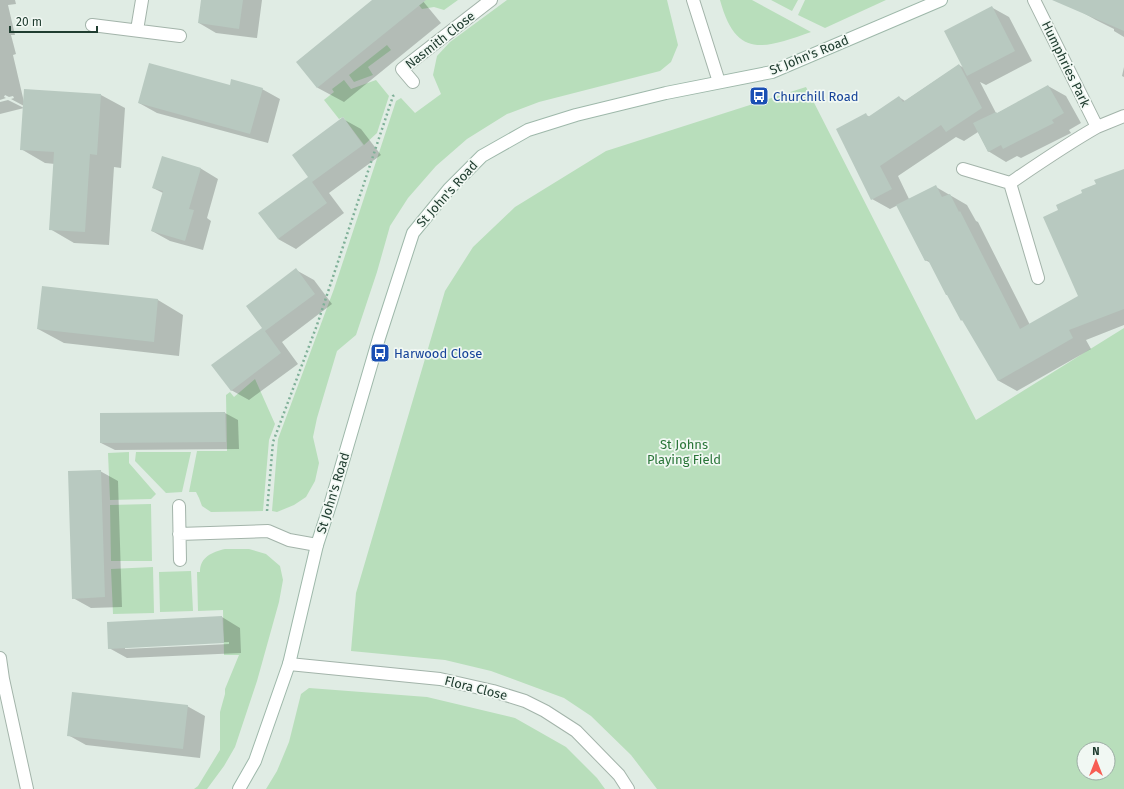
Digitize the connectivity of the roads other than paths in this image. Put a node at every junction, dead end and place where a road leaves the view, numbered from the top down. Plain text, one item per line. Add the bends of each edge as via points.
1 (142, 0) edge
2 (491, 0) edge
3 (694, 0) edge
4 (941, 0) edge
5 (1034, 0) edge
6 (92, 25) dead end
7 (137, 30) junction
8 (180, 36) dead end
9 (413, 82) road end
10 (719, 82) junction
11 (1124, 116) edge
12 (1097, 128) junction
13 (963, 169) dead end
14 (1010, 184) junction
15 (1038, 278) dead end
16 (179, 506) dead end
17 (179, 534) junction
18 (317, 545) junction
19 (180, 560) dead end
20 (0, 658) edge
21 (289, 664) junction
22 (27, 789) edge
23 (239, 789) edge
24 (628, 789) edge

1 - 7 street
2 - 9 street, Nasmith Close via 402,69
3 - 10 street
4 - 10 street, St John's Road via 772,72
5 - 12 street, Humphries Park
6 - 7 street
7 - 8 street
10 - 18 street, St John's Road via 576,115 528,130 482,156 449,189 413,233
11 - 12 street
12 - 14 street
13 - 14 street
14 - 15 street
16 - 17 street
17 - 18 street via 268,531 289,540
17 - 19 street
18 - 21 street, St John's Road
20 - 22 street via 2,679
21 - 23 street, St John's Road via 254,761
21 - 24 street, Flora Close via 440,679 525,701 576,731 619,775

